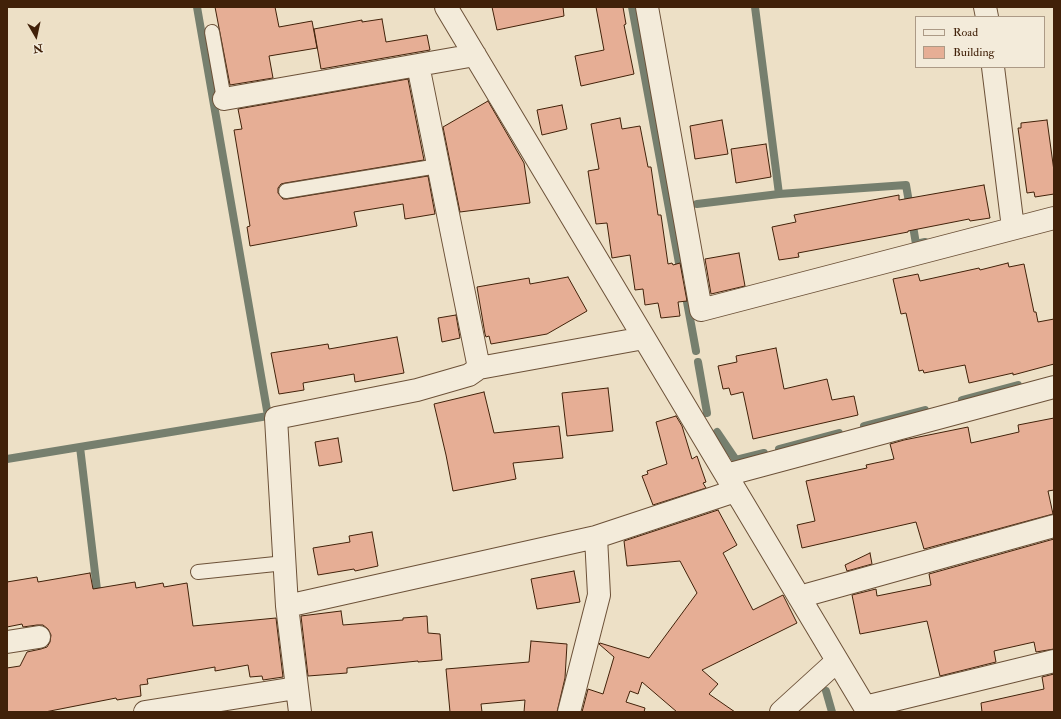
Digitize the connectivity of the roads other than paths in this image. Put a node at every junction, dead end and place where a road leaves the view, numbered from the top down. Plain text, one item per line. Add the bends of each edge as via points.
1 (446, 7) edge
2 (647, 7) edge
3 (212, 32) dead end
4 (475, 55) junction
5 (418, 65) junction
6 (993, 68) edge
7 (224, 99) joint
8 (438, 166) junction
9 (286, 191) dead end
10 (1054, 218) edge
11 (1014, 228) junction
12 (644, 338) junction
13 (479, 368) junction
14 (1054, 387) edge
15 (731, 483) junction
16 (1054, 526) edge
17 (596, 537) junction
18 (284, 563) junction
19 (198, 572) dead end
20 (799, 597) junction
21 (288, 606) junction
22 (39, 637) dead end
23 (7, 642) edge
24 (837, 661) junction
25 (1054, 661) edge
26 (296, 688) junction
27 (866, 709) edge
28 (146, 712) edge
29 (300, 712) edge
30 (569, 712) edge
31 (781, 712) edge

1 - 4 street
2 - 11 street via 701,310
3 - 7 lane
4 - 5 street
4 - 12 street
5 - 7 street
5 - 8 street
6 - 11 street
8 - 9 lane
8 - 13 street
10 - 11 street
12 - 13 street
12 - 15 street
13 - 18 street via 469,375 417,390 276,418
14 - 15 street
15 - 17 street
15 - 20 street
16 - 20 street
17 - 21 street
17 - 30 street via 599,595
18 - 19 lane
18 - 21 street
20 - 24 street
21 - 26 street
22 - 23 street
24 - 27 street
24 - 31 street
25 - 27 street
26 - 28 street
26 - 29 street

